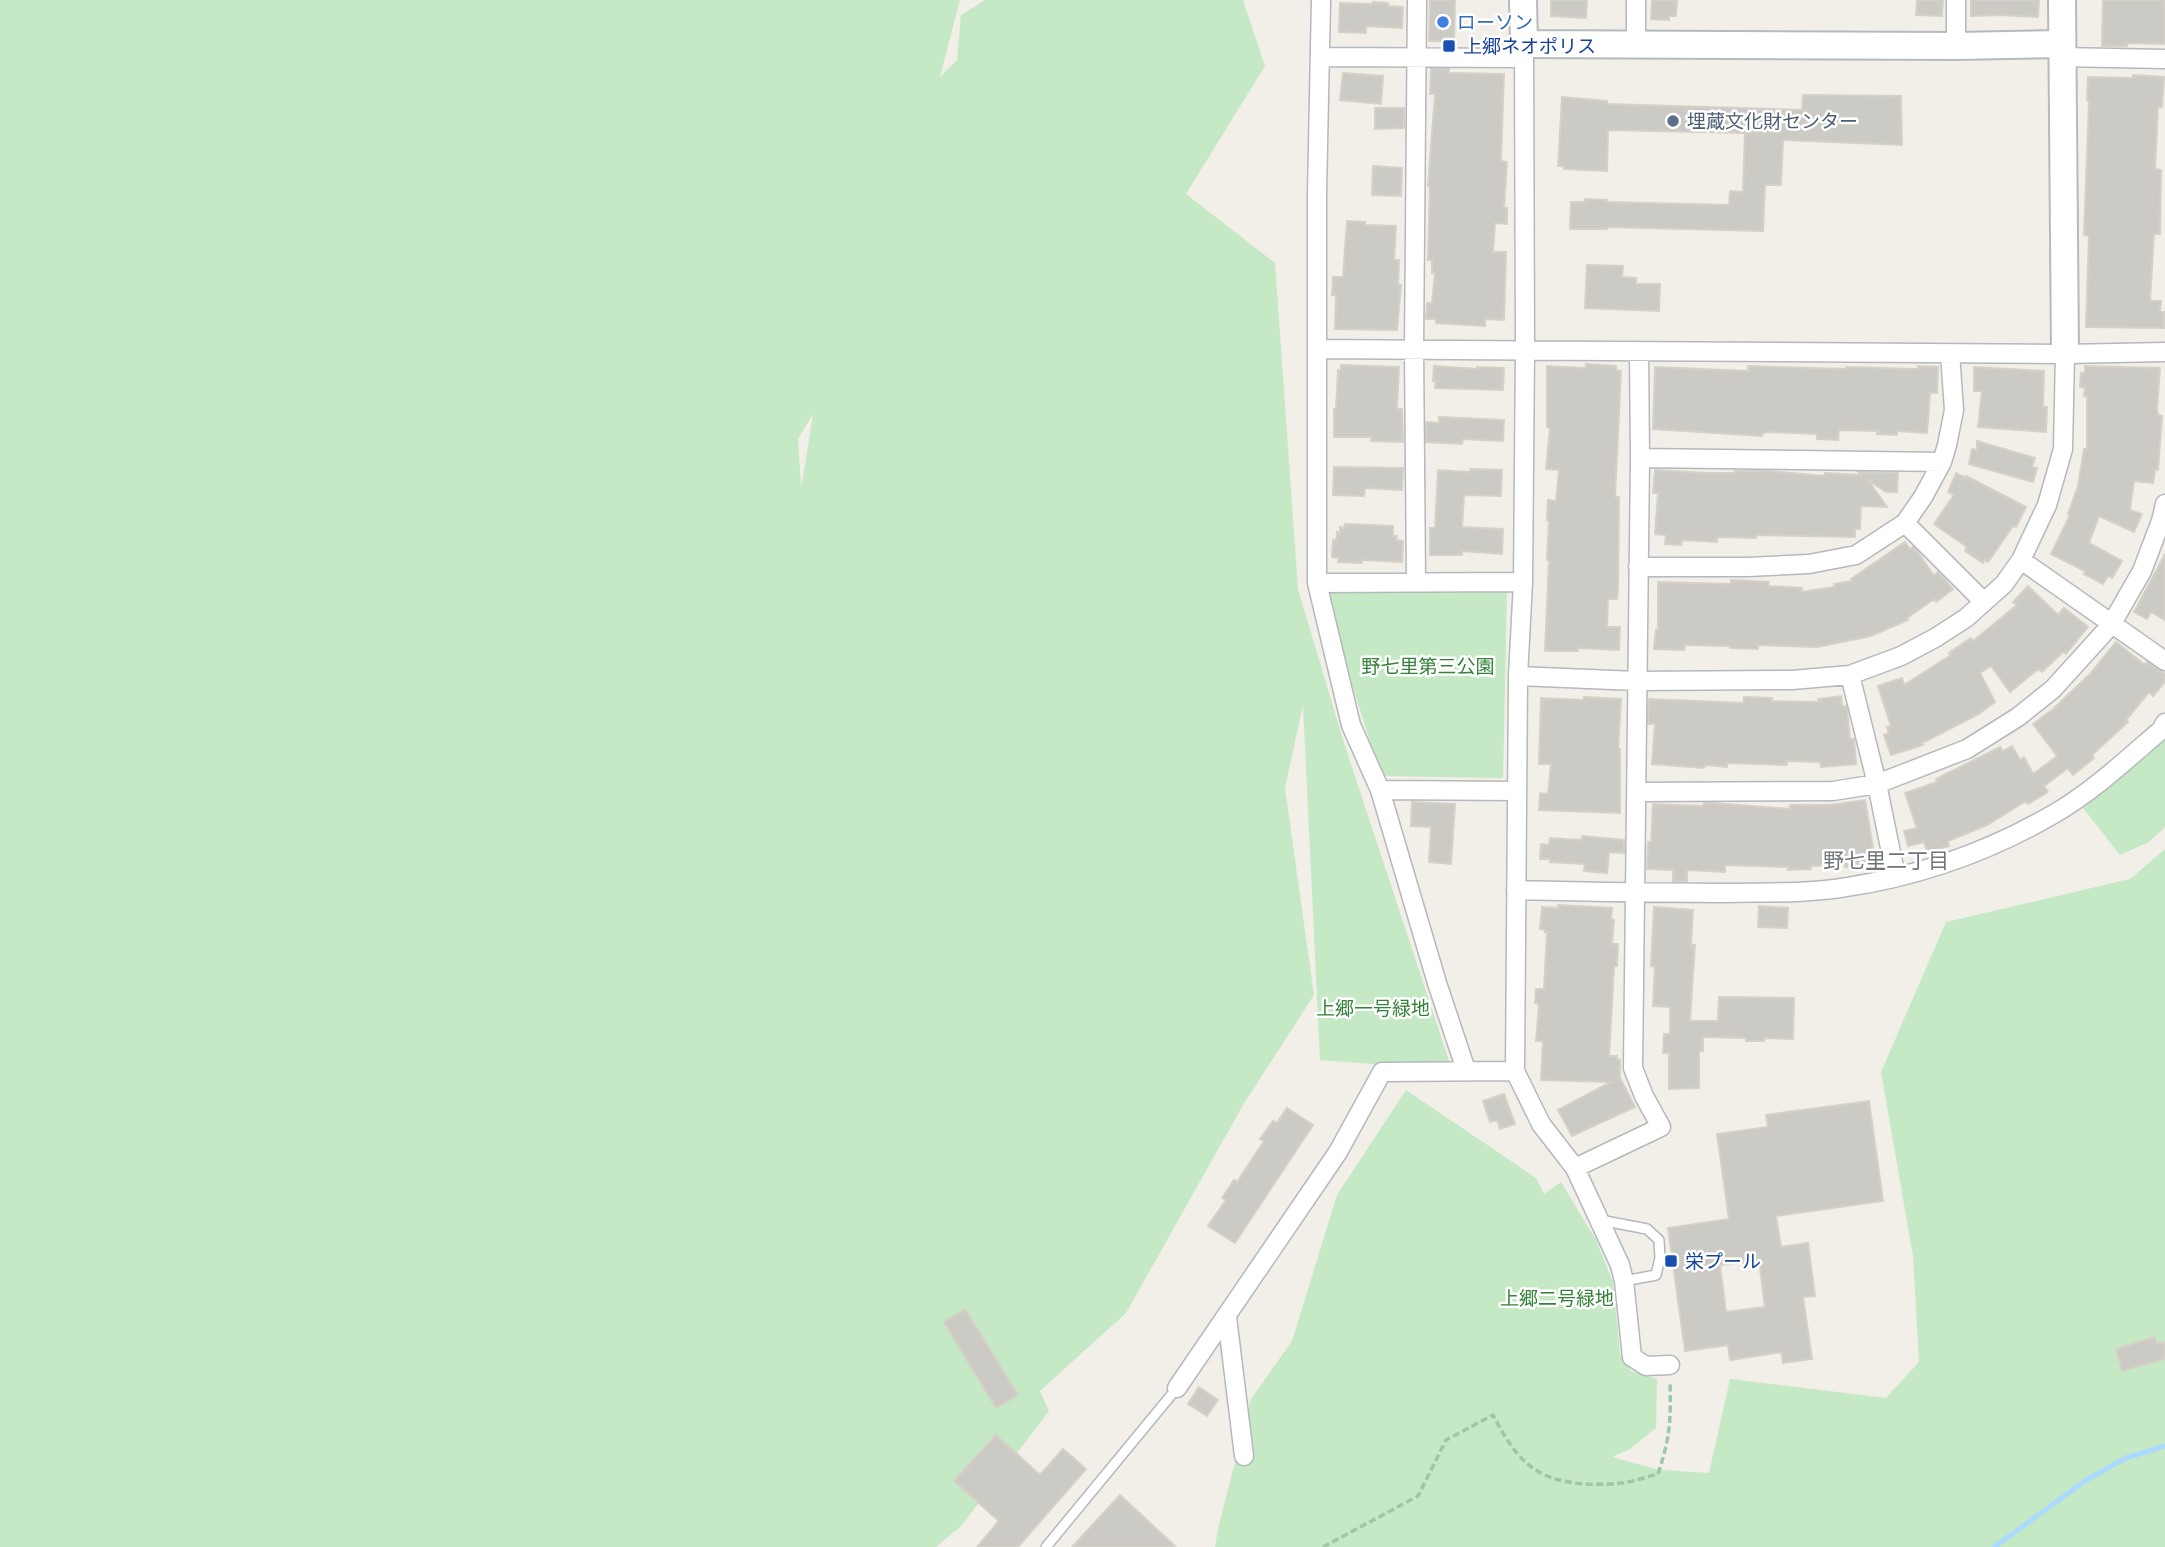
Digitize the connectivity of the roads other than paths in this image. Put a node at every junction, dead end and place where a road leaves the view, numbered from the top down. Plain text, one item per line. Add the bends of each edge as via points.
1 (1321, 0) edge
2 (1417, 0) edge
3 (1523, 0) edge
4 (1636, 0) edge
5 (1956, 0) edge
6 (2062, 0) edge
7 (1636, 44) junction
8 (1956, 46) junction
9 (2061, 50) junction
10 (1524, 51) junction
11 (1321, 57) junction
12 (1417, 58) junction
13 (2165, 59) edge
14 (1318, 349) junction
15 (1414, 349) junction
16 (1525, 350) junction
17 (1639, 351) junction
18 (2165, 352) edge
19 (1950, 353) junction
20 (2065, 354) junction
21 (1640, 458) junction
22 (1942, 462) junction
23 (2165, 504) edge
24 (1905, 523) junction
25 (2021, 560) junction
26 (1638, 567) junction
27 (1416, 581) junction
28 (1522, 582) junction
29 (1317, 583) junction
30 (1984, 602) junction
31 (2111, 625) junction
32 (2165, 661) edge
33 (1850, 675) junction
34 (1518, 676) junction
35 (1636, 681) junction
36 (2165, 723) edge
37 (1877, 784) junction
38 (1380, 790) junction
39 (1517, 791) junction
40 (1636, 792) junction
41 (1896, 877) junction
42 (1516, 890) junction
43 (1634, 894) junction
44 (1466, 1070) junction
45 (1515, 1071) junction
46 (1575, 1168) junction
47 (1598, 1219) junction
48 (1624, 1280) junction
49 (1227, 1317) junction
50 (1670, 1365) road end
51 (1177, 1388) joint
52 (1244, 1455) dead end
53 (1046, 1547) edge

1 - 11 street
2 - 12 street
3 - 10 street
4 - 7 street
5 - 8 street
6 - 9 street
7 - 8 street
7 - 10 street
8 - 9 street
9 - 13 street
9 - 20 street
10 - 12 street
10 - 16 street
11 - 12 street
11 - 14 street
12 - 15 street
14 - 15 street
14 - 29 street
15 - 16 street
15 - 27 street
16 - 17 street
16 - 28 street
17 - 19 street
17 - 21 street
18 - 20 street
19 - 20 street
19 - 22 street via 1954,410
20 - 25 street via 2063,449 2047,505
21 - 22 street
21 - 26 street
22 - 24 street
23 - 31 street via 2142,571
24 - 26 street via 1856,555 1809,564
24 - 30 street
25 - 30 street
25 - 31 street
26 - 35 street
27 - 28 street
27 - 29 street
28 - 34 street
29 - 38 street via 1351,725
30 - 33 street via 1935,638
31 - 32 street
31 - 37 street via 2053,689 2018,717 1967,749
33 - 35 street
33 - 37 street
34 - 35 street
34 - 39 street
35 - 40 street
36 - 41 street via 2107,776 2054,814 1972,855
37 - 40 street via 1833,791
37 - 41 street
38 - 39 street
38 - 44 street
39 - 42 street
40 - 43 street
41 - 43 street via 1845,888
42 - 43 street
42 - 45 street
43 - 46 street via 1633,1068 1661,1126
44 - 45 street
44 - 49 street via 1382,1072 1338,1152
45 - 46 street via 1541,1124
46 - 47 street
47 - 48 street
47 - 48 lane via 1647,1229 1659,1240 1656,1275
48 - 50 street via 1632,1357 1646,1366
49 - 51 street
49 - 52 street
51 - 53 lane

